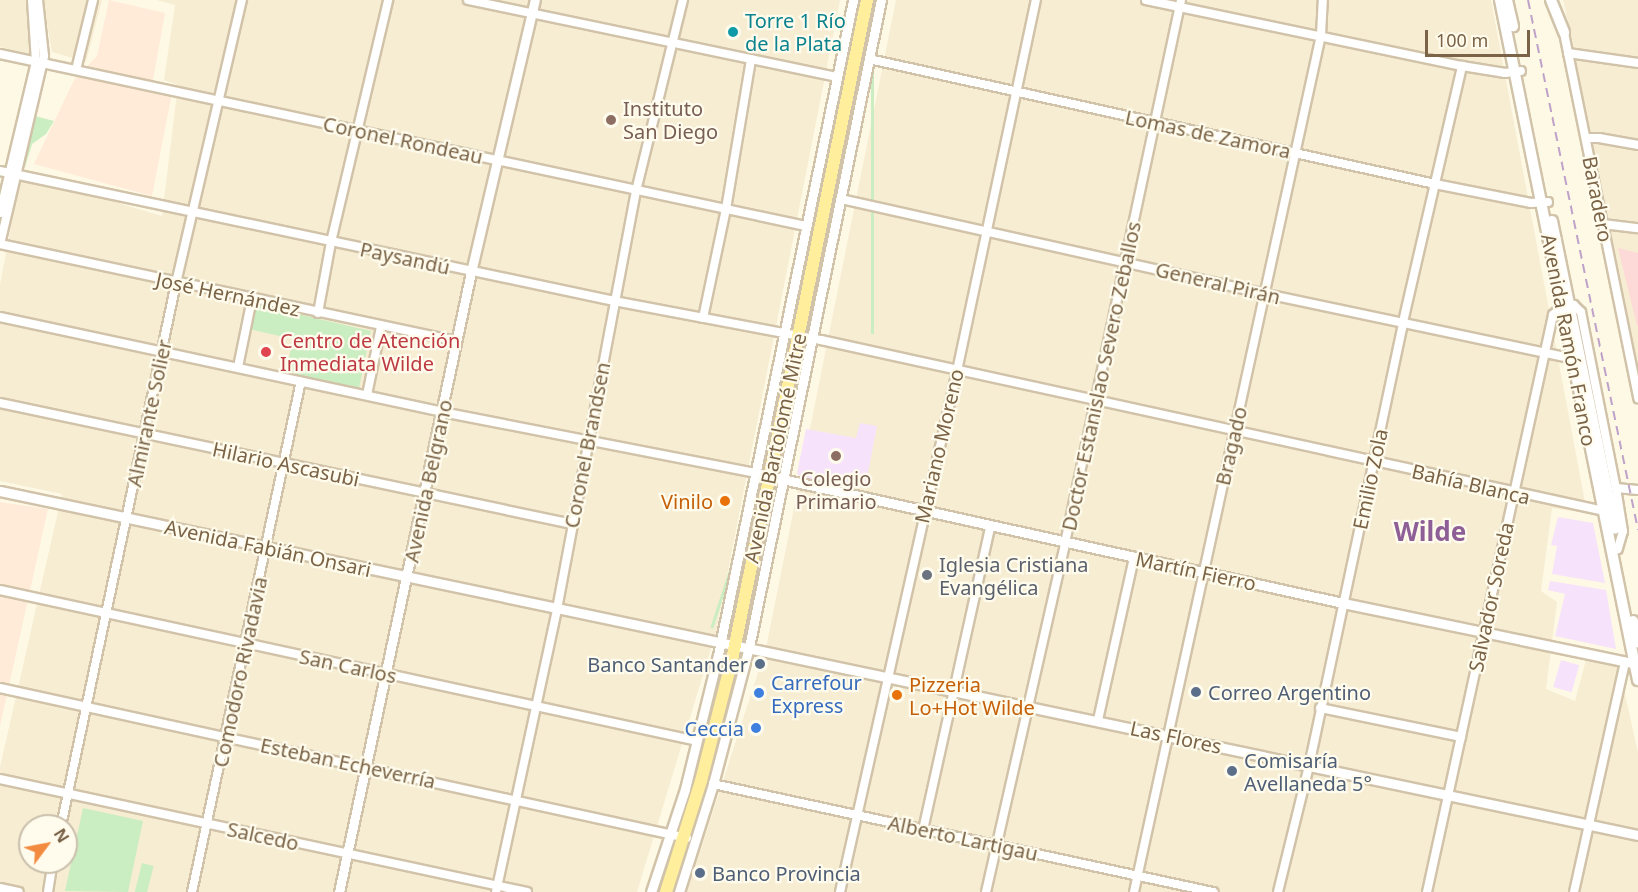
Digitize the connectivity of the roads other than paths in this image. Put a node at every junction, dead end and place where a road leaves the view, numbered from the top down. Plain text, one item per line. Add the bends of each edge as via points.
1 (32, 0) edge
2 (39, 0) edge
3 (93, 0) edge
4 (242, 0) edge
5 (388, 0) edge
6 (468, 0) edge
7 (535, 0) edge
8 (682, 0) edge
9 (852, 0) edge
10 (867, 0) edge
11 (881, 0) edge
12 (1036, 0) edge
13 (1146, 0) edge
14 (1323, 0) edge
15 (1500, 0) edge
16 (1508, 0) edge
17 (1551, 0) edge
18 (1557, 0) edge
19 (1181, 4) edge
20 (531, 13) junction
21 (1563, 32) junction
22 (1321, 35) junction
23 (672, 42) junction
24 (1568, 53) junction
25 (0, 54) edge
26 (751, 59) junction
27 (869, 59) junction
28 (40, 62) junction
29 (1638, 63) edge
30 (1462, 66) junction
31 (76, 70) junction
32 (1518, 71) junction
33 (836, 77) junction
34 (1017, 92) junction
35 (217, 100) junction
36 (1156, 123) junction
37 (356, 131) junction
38 (1586, 138) junction
39 (1638, 145) edge
40 (1295, 153) junction
41 (497, 159) junction
42 (0, 171) edge
43 (13, 174) junction
44 (1435, 184) junction
45 (636, 191) junction
46 (841, 199) junction
47 (1544, 203) junction
48 (726, 209) junction
49 (192, 212) junction
50 (0, 213) edge
51 (1603, 224) junction
52 (806, 226) junction
53 (1638, 228) edge
54 (986, 231) junction
55 (331, 242) junction
56 (0, 244) edge
57 (1124, 261) junction
58 (471, 272) junction
59 (176, 283) junction
60 (1266, 294) junction
61 (252, 299) junction
62 (614, 301) junction
63 (1566, 305) junction
64 (318, 313) junction
65 (0, 317) edge
66 (703, 318) junction
67 (1403, 322) junction
68 (381, 327) junction
69 (784, 332) junction
70 (798, 335) junction
71 (812, 338) junction
72 (457, 341) junction
73 (161, 352) junction
74 (1546, 353) junction
75 (1577, 360) junction
76 (237, 367) junction
77 (957, 371) junction
78 (1592, 371) junction
79 (301, 381) junction
80 (367, 395) junction
81 (1638, 398) edge
82 (1095, 402) junction
83 (0, 403) edge
84 (442, 412) junction
85 (1234, 432) junction
86 (144, 434) junction
87 (588, 441) junction
88 (1374, 462) junction
89 (285, 464) junction
90 (755, 473) junction
91 (769, 477) junction
92 (783, 480) junction
93 (1616, 488) junction
94 (1638, 490) edge
95 (0, 491) edge
96 (425, 494) junction
97 (1513, 494) junction
98 (924, 510) junction
99 (1604, 511) junction
100 (128, 518) junction
101 (572, 524) junction
102 (990, 526) junction
103 (1065, 543) junction
104 (267, 547) junction
105 (1618, 549) junction
106 (1134, 557) junction
107 (1204, 572) junction
108 (407, 577) junction
109 (0, 590) edge
110 (1343, 603) junction
111 (557, 609) junction
112 (105, 614) junction
113 (1483, 633) junction
114 (721, 641) junction
115 (1638, 642) edge
116 (246, 645) junction
117 (735, 645) junction
118 (749, 647) junction
119 (1632, 664) edge
120 (386, 674) junction
121 (889, 676) junction
122 (1638, 680) edge
123 (0, 688) edge
124 (953, 689) junction
125 (1028, 705) junction
126 (86, 707) junction
127 (536, 707) junction
128 (1320, 708) junction
129 (1098, 720) junction
130 (1167, 734) junction
131 (225, 737) junction
132 (1461, 737) junction
133 (697, 741) junction
134 (1309, 766) junction
135 (367, 767) junction
136 (0, 779) edge
137 (713, 784) junction
138 (1448, 793) junction
139 (67, 794) junction
140 (515, 799) junction
141 (63, 814) edge
142 (856, 815) junction
143 (208, 824) junction
144 (1587, 825) junction
145 (923, 830) junction
146 (670, 832) junction
147 (1638, 835) edge
148 (683, 837) junction
149 (696, 841) junction
150 (997, 845) junction
151 (347, 854) junction
152 (52, 874) edge
153 (1137, 876) junction
154 (0, 888) edge
155 (496, 889) edge
156 (1208, 891) edge
157 (19, 892) edge
158 (48, 892) edge
159 (192, 892) edge
160 (339, 892) edge
161 (526, 892) edge
162 (651, 892) edge
163 (666, 892) edge
164 (680, 892) edge
165 (840, 892) edge
166 (986, 892) edge
167 (1134, 892) edge
168 (1278, 892) edge
169 (1427, 892) edge
170 (1574, 892) edge

1 - 28 street
2 - 28 street via 45,49
3 - 31 street
4 - 35 street, Almirante Solier
5 - 37 street
6 - 20 street
7 - 20 street, Avenida Belgrano
8 - 23 street, Coronel Brandsen
9 - 33 street, Avenida Bartolomé Mitre
10 - 70 main road, Avenida Bartolomé Mitre
11 - 27 street, Avenida Bartolomé Mitre
12 - 34 street, Mariano Moreno
13 - 19 street
14 - 22 street, Bragado
15 - 32 main road, Avenida Ramón Franco
16 - 32 main road, Avenida Ramón Franco
17 - 21 main road
18 - 21 street, Baradero
19 - 22 street
19 - 36 street, Doctor Estanislao Severo Zeballos
20 - 23 street
20 - 41 street, Avenida Belgrano
21 - 24 street, Baradero
22 - 30 street
22 - 40 street, Bragado
23 - 26 street
23 - 45 street, Coronel Brandsen
24 - 29 street
24 - 38 street, Baradero
25 - 28 street, Coronel Rondeau
26 - 33 street
26 - 48 street
27 - 34 street, Lomas de Zamora
27 - 46 street, Avenida Bartolomé Mitre
28 - 31 street, Coronel Rondeau
28 - 43 street
30 - 32 street
30 - 44 street, Emilio Zola
31 - 35 street, Coronel Rondeau
32 - 47 main road, Avenida Ramón Franco
33 - 52 street, Avenida Bartolomé Mitre
34 - 36 street, Lomas de Zamora
34 - 54 street, Mariano Moreno
35 - 37 street, Coronel Rondeau
35 - 49 street, Almirante Solier
36 - 40 street, Lomas de Zamora
36 - 57 street, Doctor Estanislao Severo Zeballos
37 - 41 street, Coronel Rondeau
37 - 55 street
38 - 39 street
38 - 51 street, Baradero
40 - 44 street, Lomas de Zamora
40 - 60 street, Bragado
41 - 45 street, Coronel Rondeau
41 - 58 street, Avenida Belgrano
42 - 43 street, Paysandú
43 - 49 street, Paysandú
43 - 50 street
43 - 56 street
44 - 47 street, Lomas de Zamora
44 - 67 street, Emilio Zola
45 - 48 street, Coronel Rondeau
45 - 62 street, Coronel Brandsen
46 - 54 street, General Pirán
46 - 71 street, Avenida Bartolomé Mitre
47 - 63 main road, Avenida Ramón Franco
48 - 52 street, Coronel Rondeau
48 - 66 street
49 - 55 street, Paysandú
49 - 59 street, Almirante Solier
51 - 53 street
51 - 81 street, Baradero
52 - 69 street, Avenida Bartolomé Mitre
54 - 57 street, General Pirán
54 - 77 street, Mariano Moreno
55 - 58 street, Paysandú
55 - 64 street
56 - 59 street, José Hernández
57 - 60 street, General Pirán
57 - 82 street, Doctor Estanislao Severo Zeballos
58 - 62 street, Paysandú
58 - 72 street, Avenida Belgrano
59 - 61 street, José Hernández
59 - 73 street, Almirante Solier
60 - 67 street, General Pirán
60 - 85 street, Bragado
61 - 64 street, José Hernández
61 - 76 street
62 - 66 street, Paysandú
62 - 87 street, Coronel Brandsen
63 - 74 street, Salvador Soreda via 1553,315
63 - 75 main road, Avenida Ramón Franco
63 - 78 street via 1577,306 1581,312
64 - 68 street, José Hernández
65 - 73 street
66 - 69 street, Paysandú
67 - 74 street, General Pirán
67 - 88 street, Emilio Zola
68 - 72 street, José Hernández
68 - 80 street
69 - 70 street, Paysandú
69 - 90 street, Avenida Bartolomé Mitre
70 - 71 street, Paysandú
70 - 91 main road, Avenida Bartolomé Mitre
71 - 77 street, Bahía Blanca
71 - 92 street, Avenida Bartolomé Mitre
72 - 84 street, Avenida Belgrano
73 - 76 street
73 - 86 street, Almirante Solier
74 - 75 street, General Pirán
74 - 97 street, Salvador Soreda
75 - 78 street, General Pirán
75 - 99 main road, Avenida Ramón Franco
75 - 105 main road, Avenida Ramón Franco
76 - 79 street
77 - 82 street, Bahía Blanca
77 - 98 street, Mariano Moreno
78 - 93 street
79 - 80 street
79 - 89 street, Comodoro Rivadavia
80 - 84 street
82 - 85 street, Bahía Blanca
82 - 103 street, Doctor Estanislao Severo Zeballos
83 - 86 street, Hilario Ascasubi
84 - 87 street
84 - 96 street, Avenida Belgrano
85 - 88 street, Bahía Blanca
85 - 107 street, Bragado
86 - 89 street, Hilario Ascasubi
86 - 100 street, Almirante Solier
87 - 90 street
87 - 101 street, Coronel Brandsen
88 - 97 street, Bahía Blanca
88 - 110 street, Emilio Zola
89 - 96 street, Hilario Ascasubi
89 - 104 street, Comodoro Rivadavia
90 - 91 street, Martín Fierro
90 - 114 street, Avenida Bartolomé Mitre
91 - 92 street, Martín Fierro
91 - 117 main road, Avenida Bartolomé Mitre
92 - 98 street, Martín Fierro
92 - 118 street, Avenida Bartolomé Mitre
93 - 94 street
93 - 105 street via 1623,531
95 - 100 street, Avenida Fabián Onsari
96 - 101 street, Hilario Ascasubi
96 - 108 street, Avenida Belgrano
97 - 99 street, Bahía Blanca
97 - 113 street, Salvador Soreda
98 - 102 street, Martín Fierro
98 - 121 street, Mariano Moreno
99 - 119 main road, Avenida Ramón Franco
100 - 104 street, Avenida Fabián Onsari
100 - 112 street, Almirante Solier
101 - 111 street, Coronel Brandsen
102 - 103 street, Martín Fierro
102 - 124 street
103 - 106 street, Martín Fierro
103 - 125 street, Doctor Estanislao Severo Zeballos
104 - 108 street, Avenida Fabián Onsari
104 - 116 street, Comodoro Rivadavia
105 - 115 main road, Avenida Ramón Franco
106 - 107 street, Martín Fierro
106 - 129 street
107 - 110 street, Martín Fierro
107 - 130 street, Bragado
108 - 111 street, Avenida Fabián Onsari
108 - 120 street, Avenida Belgrano
109 - 112 street, San Carlos
110 - 113 street, Martín Fierro
110 - 128 street, Emilio Zola
111 - 114 street, Avenida Fabián Onsari
111 - 127 street, Coronel Brandsen
112 - 116 street, San Carlos
112 - 126 street, Almirante Solier
113 - 119 street, Martín Fierro
113 - 132 street, Salvador Soreda
114 - 117 street, Avenida Fabián Onsari
114 - 133 street, Avenida Bartolomé Mitre
116 - 120 street, San Carlos
116 - 131 street, Comodoro Rivadavia
117 - 118 street, Avenida Fabián Onsari
117 - 148 main road, Avenida Bartolomé Mitre
118 - 121 street, Las Flores
118 - 137 street, Avenida Bartolomé Mitre
119 - 122 main road, Avenida Ramón Franco
119 - 144 street
120 - 127 street, San Carlos
120 - 135 street, Avenida Belgrano
121 - 124 street, Las Flores
121 - 142 street, Mariano Moreno
123 - 126 street, Esteban Echeverría
124 - 125 street, Las Flores
124 - 145 street
125 - 129 street, Las Flores
125 - 150 street, Doctor Estanislao Severo Zeballos
126 - 131 street, Esteban Echeverría
126 - 139 street, Almirante Solier
127 - 133 street, San Carlos
127 - 140 street, Coronel Brandsen
128 - 132 street
128 - 134 street, Emilio Zola
129 - 130 street, Las Flores
130 - 134 street, Las Flores
130 - 153 street, Bragado
131 - 135 street, Esteban Echeverría
131 - 143 street, Comodoro Rivadavia
132 - 138 street, Salvador Soreda
133 - 146 street, Avenida Bartolomé Mitre
134 - 138 street, Las Flores
134 - 168 street, Emilio Zola
135 - 140 street, Esteban Echeverría
135 - 151 street, Avenida Belgrano
136 - 139 street, Salcedo
137 - 142 street, Alberto Lartigau
137 - 149 street, Avenida Bartolomé Mitre
138 - 144 street, Las Flores
138 - 169 street, Salvador Soreda
139 - 141 street, Almirante Solier
139 - 143 street, Salcedo
140 - 146 street, Esteban Echeverría
140 - 155 street, Coronel Brandsen
142 - 145 street, Alberto Lartigau
142 - 165 street, Mariano Moreno
143 - 151 street, Salcedo
143 - 159 street, Comodoro Rivadavia
144 - 147 street, Las Flores
144 - 170 street
145 - 150 street, Alberto Lartigau
146 - 148 street, Esteban Echeverría
146 - 162 street, Avenida Bartolomé Mitre
148 - 149 street, Esteban Echeverría
148 - 163 main road, Avenida Bartolomé Mitre
149 - 164 street, Avenida Bartolomé Mitre
150 - 153 street, Alberto Lartigau
150 - 166 street, Doctor Estanislao Severo Zeballos
151 - 155 street, Salcedo
151 - 160 street, Avenida Belgrano
152 - 158 street
153 - 156 street, Alberto Lartigau
153 - 167 street, Bragado
154 - 157 street
155 - 161 street, Salcedo

